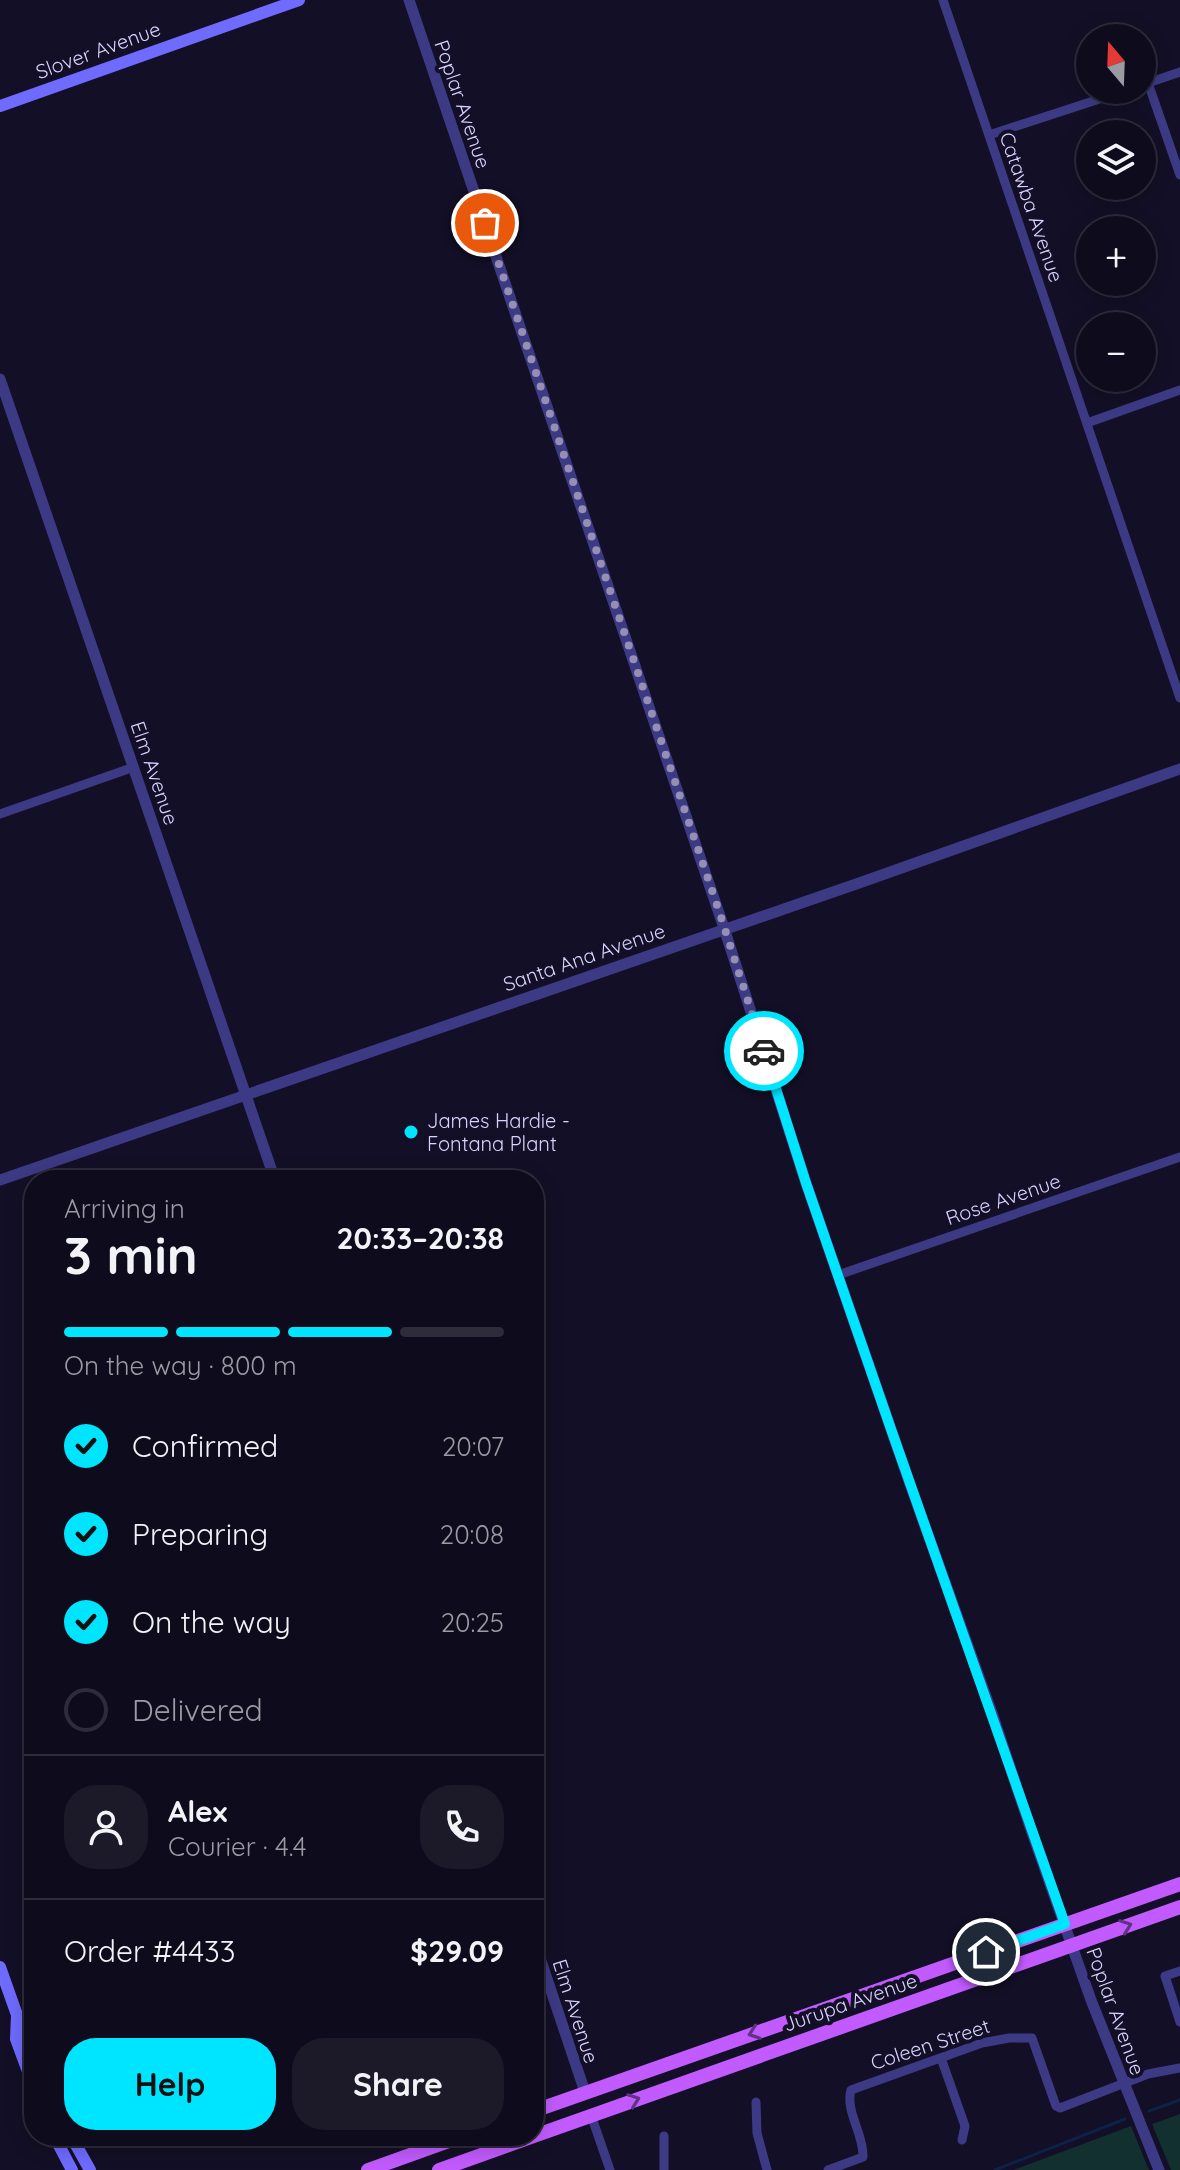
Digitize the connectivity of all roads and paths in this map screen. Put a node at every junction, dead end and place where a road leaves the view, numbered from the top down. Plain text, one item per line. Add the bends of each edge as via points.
1 (299, 0) edge
2 (409, 0) edge
3 (943, 0) edge
4 (1180, 72) edge
5 (1156, 80) edge
6 (1084, 104) edge
7 (1153, 104) edge
8 (0, 106) edge
9 (989, 135) junction
10 (1180, 175) edge
11 (0, 379) edge
12 (1180, 390) edge
13 (1087, 423) junction
14 (1180, 698) edge
15 (134, 767) junction
16 (1180, 769) edge
17 (0, 814) edge
18 (724, 928) junction
19 (246, 1094) junction
20 (1180, 1157) edge
21 (29, 1170) edge
22 (272, 1170) edge
23 (24, 1172) edge
24 (0, 1180) edge
25 (838, 1275) junction
26 (1180, 1884) edge
27 (1180, 1907) edge
28 (1065, 1924) junction
29 (1073, 1945) junction
30 (0, 1967) edge
31 (544, 1970) edge
32 (1180, 1971) edge
33 (17, 2015) junction
34 (1180, 2022) edge
35 (24, 2023) edge
36 (941, 2058) junction
37 (24, 2061) edge
38 (1180, 2068) edge
39 (1124, 2084) junction
40 (585, 2092) junction
41 (756, 2102) dead end
42 (544, 2107) edge
43 (591, 2115) junction
44 (544, 2132) edge
45 (664, 2136) dead end
46 (962, 2140) dead end
47 (59, 2146) edge
48 (77, 2146) edge
49 (435, 2146) edge
50 (506, 2146) edge
51 (72, 2170) edge
52 (90, 2170) edge
53 (368, 2170) edge
54 (439, 2170) edge
55 (610, 2170) edge
56 (664, 2170) edge
57 (767, 2170) edge
58 (828, 2170) edge
59 (1159, 2170) edge

1 - 8 main road, Slover Avenue
2 - 18 street, Poplar Avenue
3 - 9 street, Catawba Avenue
4 - 5 street
6 - 9 street
7 - 10 street
9 - 13 street, Catawba Avenue
11 - 15 street, Elm Avenue
12 - 13 street
13 - 14 street, Catawba Avenue
15 - 17 street
15 - 19 street, Elm Avenue
16 - 18 street, Santa Ana Avenue
18 - 19 street, Santa Ana Avenue
18 - 25 street, Poplar Avenue
19 - 21 street, Santa Ana Avenue
19 - 22 street, Elm Avenue
20 - 25 street, Rose Avenue
23 - 24 street, Santa Ana Avenue
25 - 28 street, Poplar Avenue
26 - 28 main road, Jurupa Avenue
29 -> 27 main road, Jurupa Avenue
28 - 29 street, Poplar Avenue
28 -> 40 main road, Jurupa Avenue
29 - 39 street, Poplar Avenue
43 -> 29 main road, Jurupa Avenue
30 - 33 main road
31 - 40 street, Elm Avenue
32 - 34 street via 1165,1976
33 - 35 main road
33 - 37 main road via 16,2039
36 - 39 street, Coleen Street via 991,2041 1032,2038 1056,2106 1064,2108
36 - 46 street via 965,2126
36 - 58 street, Coleen Street via 851,2090 863,2157
38 - 39 street
39 - 59 street, Poplar Avenue
40 - 42 main road, Jurupa Avenue
41 - 57 street
43 - 44 main road, Jurupa Avenue
43 - 55 street
45 - 56 street
47 - 51 main road
48 - 52 main road
49 - 53 main road
50 - 54 main road, Jurupa Avenue

